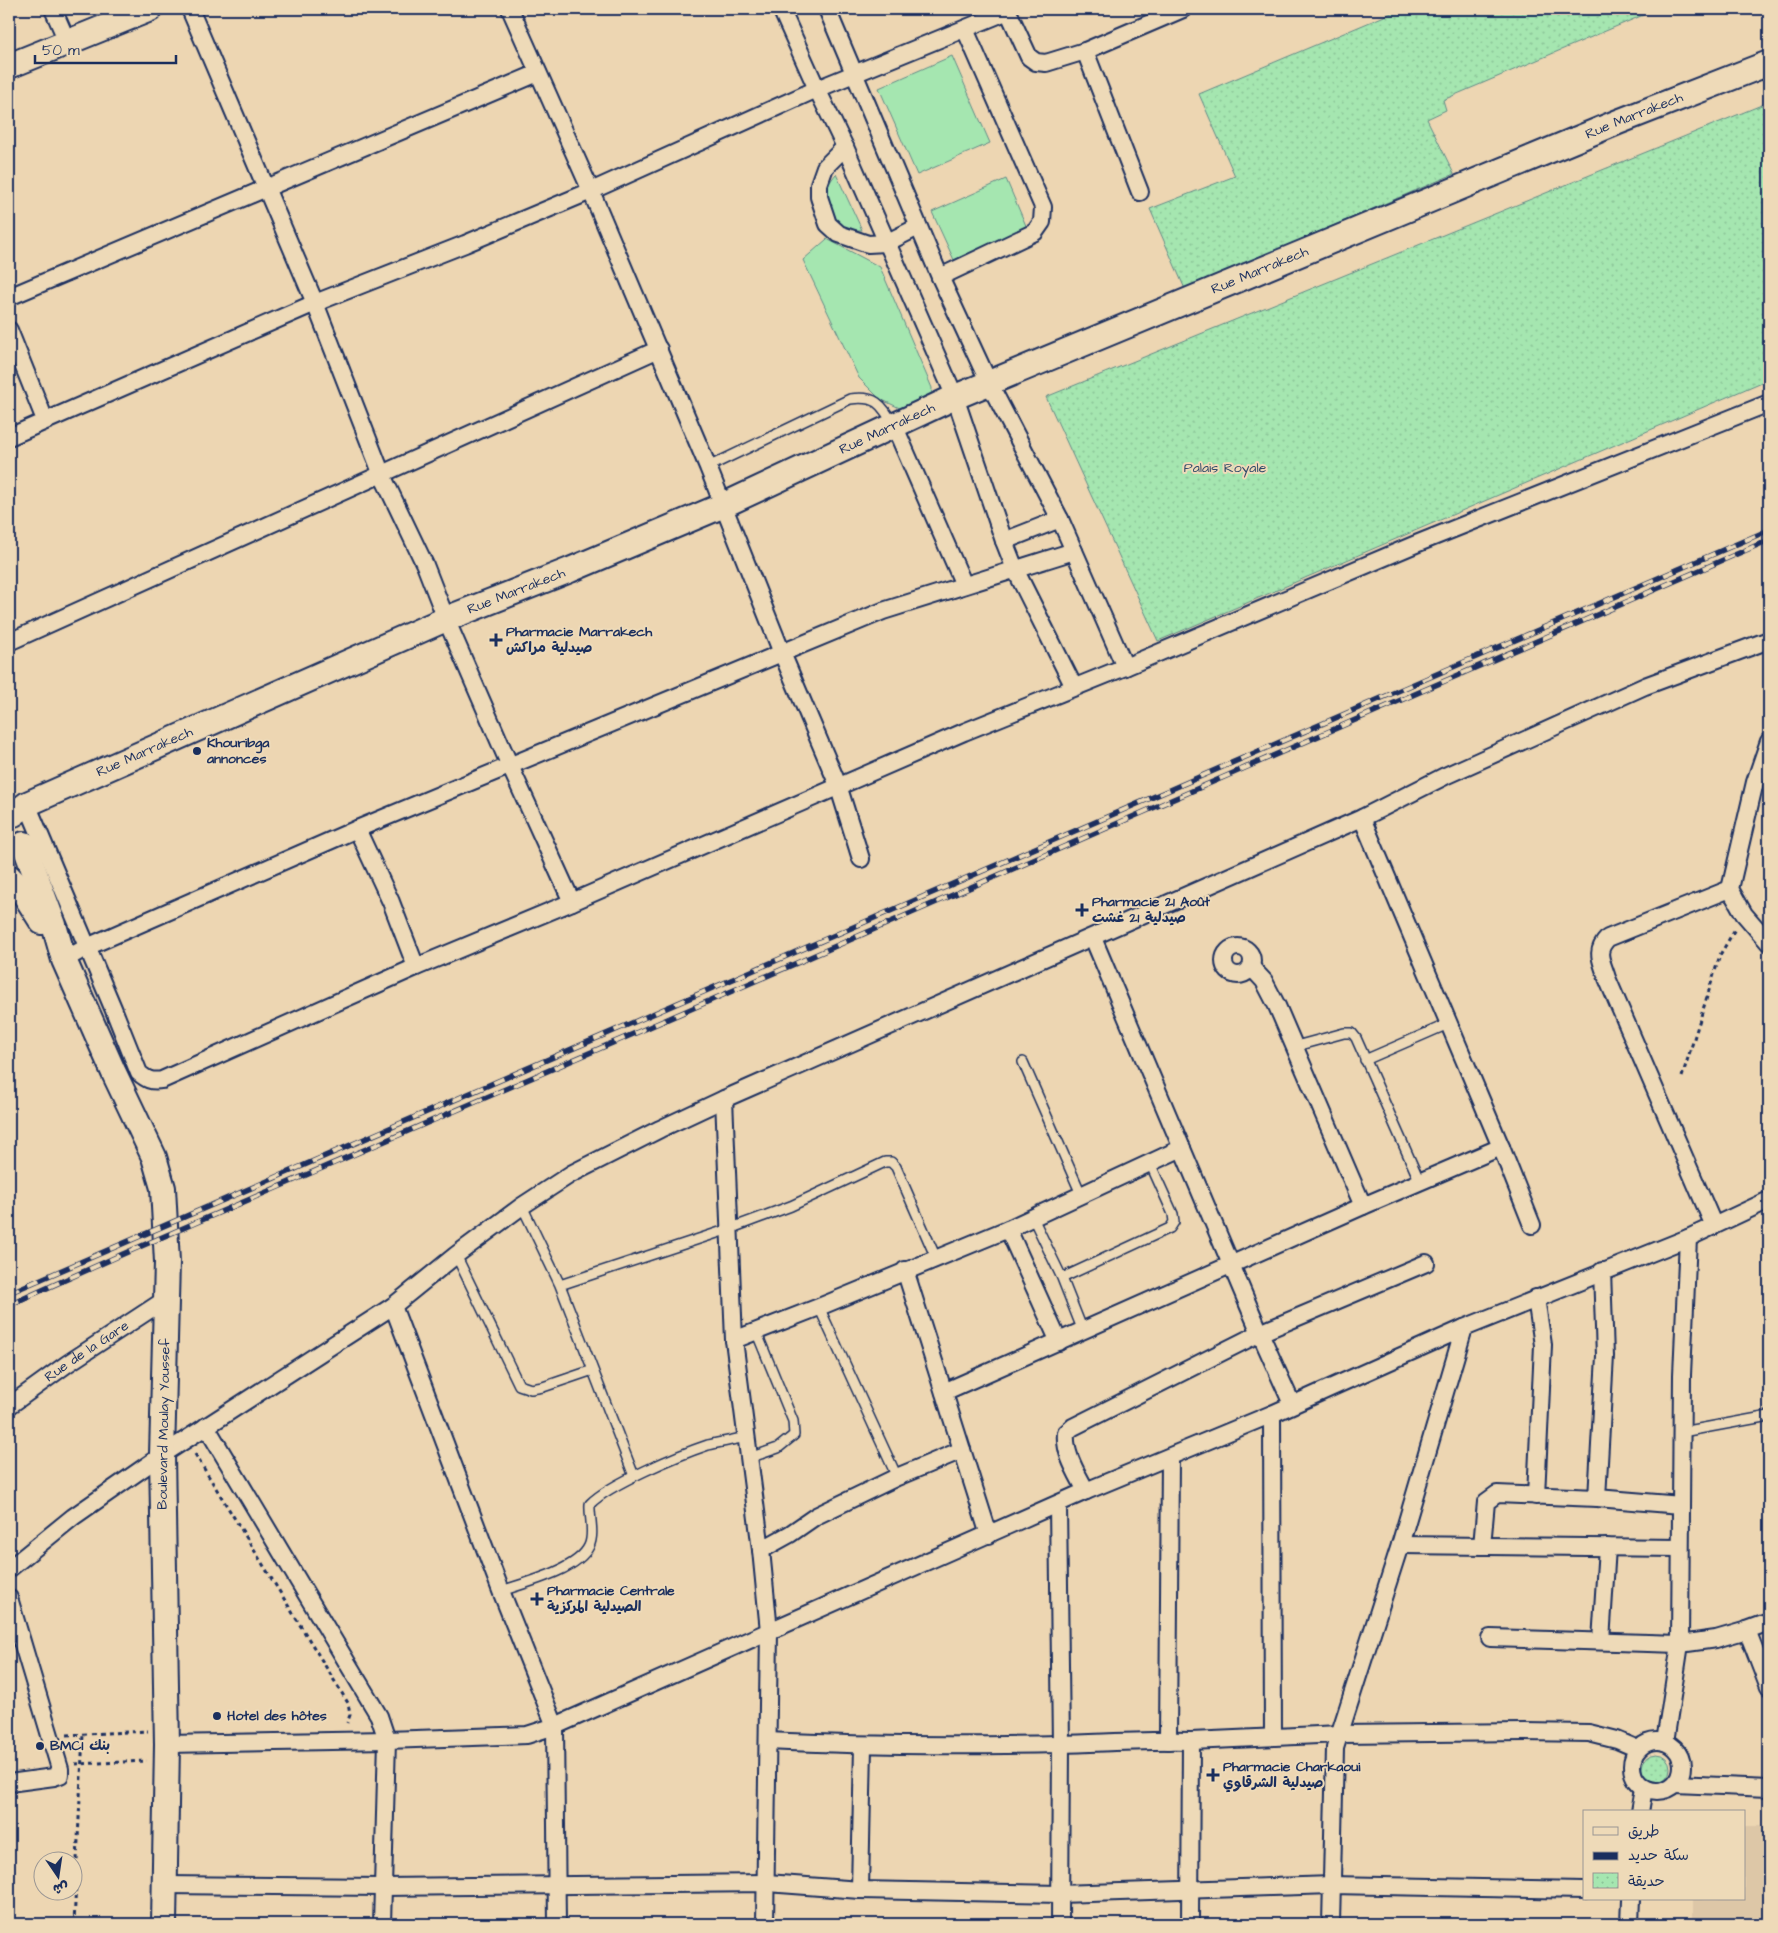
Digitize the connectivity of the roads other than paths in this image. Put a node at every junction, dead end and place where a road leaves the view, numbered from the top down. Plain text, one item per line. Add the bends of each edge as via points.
1 (53, 9) edge
2 (150, 9) edge
3 (190, 9) edge
4 (510, 9) edge
5 (781, 9) edge
6 (827, 9) edge
7 (1183, 9) edge
8 (1008, 10) edge
9 (965, 29) junction
10 (67, 41) junction
11 (1085, 51) junction
12 (1769, 63) edge
13 (9, 66) edge
14 (538, 73) junction
15 (855, 75) junction
16 (817, 90) junction
17 (845, 147) junction
18 (266, 187) junction
19 (591, 191) junction
20 (1140, 192) dead end
21 (918, 227) junction
22 (886, 243) junction
23 (940, 277) junction
24 (9, 297) edge
25 (315, 303) junction
26 (9, 330) edge
27 (659, 349) junction
28 (989, 383) junction
29 (955, 397) junction
30 (1769, 403) edge
31 (45, 420) junction
32 (894, 425) junction
33 (9, 437) edge
34 (708, 466) junction
35 (382, 475) junction
36 (724, 505) junction
37 (1060, 519) junction
38 (1004, 541) junction
39 (1074, 551) junction
40 (1015, 569) junction
41 (964, 585) junction
42 (446, 619) junction
43 (1769, 640) edge
44 (9, 642) edge
45 (782, 653) junction
46 (1125, 667) junction
47 (1074, 687) junction
48 (1769, 741) edge
49 (510, 766) junction
50 (1762, 784) edge
51 (838, 785) junction
52 (16, 810) edge
53 (1362, 818) junction
54 (358, 829) junction
55 (16, 852) edge
56 (861, 860) dead end
57 (9, 877) edge
58 (1730, 889) junction
59 (572, 902) junction
60 (1093, 938) junction
61 (1769, 943) edge
62 (87, 947) junction
63 (62, 953) junction
64 (416, 967) junction
65 (1251, 967) dead end
66 (1448, 1024) junction
67 (1296, 1046) junction
68 (1365, 1060) junction
69 (1023, 1062) dead end
70 (724, 1099) junction
71 (1501, 1147) junction
72 (1182, 1148) junction
73 (1150, 1163) junction
74 (1420, 1182) junction
75 (1081, 1194) junction
76 (1769, 1200) edge
77 (522, 1206) junction
78 (1363, 1206) junction
79 (1032, 1218) junction
80 (1532, 1225) dead end
81 (1714, 1226) junction
82 (729, 1229) junction
83 (1008, 1229) junction
84 (1688, 1238) junction
85 (456, 1254) junction
86 (936, 1258) junction
87 (1426, 1263) dead end
88 (1232, 1264) junction
89 (905, 1270) junction
90 (1602, 1272) junction
91 (1062, 1278) junction
92 (560, 1285) junction
93 (1536, 1298) junction
94 (166, 1299) junction
95 (392, 1306) junction
96 (819, 1307) junction
97 (1464, 1328) junction
98 (756, 1331) junction
99 (1084, 1331) junction
100 (1260, 1333) junction
101 (734, 1340) junction
102 (1059, 1342) junction
103 (593, 1370) junction
104 (944, 1392) junction
105 (1292, 1404) junction
106 (9, 1406) edge
107 (1272, 1414) junction
108 (1769, 1416) edge
109 (206, 1426) junction
110 (1682, 1432) junction
111 (746, 1437) junction
112 (962, 1450) junction
113 (162, 1455) junction
114 (749, 1458) junction
115 (1170, 1458) junction
116 (634, 1476) junction
117 (897, 1477) junction
118 (1086, 1491) junction
119 (1536, 1496) junction
120 (1597, 1498) junction
121 (1058, 1505) junction
122 (1681, 1505) junction
123 (989, 1535) junction
124 (1400, 1545) junction
125 (1482, 1546) junction
126 (1607, 1547) junction
127 (1680, 1548) junction
128 (761, 1550) junction
129 (9, 1570) edge
130 (501, 1591) junction
131 (9, 1598) edge
132 (1769, 1622) edge
133 (1747, 1630) junction
134 (769, 1631) junction
135 (1490, 1638) dead end
136 (1601, 1641) junction
137 (1680, 1644) junction
138 (1768, 1683) edge
139 (555, 1726) junction
140 (1340, 1734) junction
141 (166, 1737) junction
142 (1273, 1737) junction
143 (387, 1740) junction
144 (768, 1741) junction
145 (1168, 1741) junction
146 (1190, 1742) junction
147 (1665, 1742) junction
148 (1061, 1744) junction
149 (863, 1746) junction
150 (1638, 1748) junction
151 (9, 1783) edge
152 (1675, 1784) junction
153 (1644, 1788) junction
154 (1769, 1788) edge
155 (1640, 1810) edge
156 (767, 1883) junction
157 (557, 1884) junction
158 (165, 1885) junction
159 (1332, 1885) junction
160 (383, 1887) junction
161 (1189, 1889) junction
162 (860, 1890) junction
163 (1583, 1890) edge
164 (1060, 1894) junction
165 (1630, 1900) edge
166 (164, 1924) edge
167 (382, 1924) edge
168 (557, 1924) edge
169 (765, 1924) edge
170 (1060, 1924) edge
171 (1190, 1924) edge
172 (1331, 1924) edge
173 (1630, 1924) edge

1 - 10 street
2 - 10 street
3 - 18 street
4 - 14 street
5 - 16 street
6 - 15 street
7 - 11 street
8 - 9 street
8 - 11 street via 1029,56 1036,62 1046,63
9 - 15 street
9 - 23 street via 1043,207 1042,222 1035,232
10 - 13 street
11 - 20 street
12 - 28 street, Rue Marrakech via 1618,122
14 - 18 street
14 - 19 street
15 - 16 street
15 - 21 street
16 - 17 street
16 - 19 street
17 - 22 street
17 - 22 street via 825,167 819,197 822,210 828,224 839,234 868,244
18 - 24 street
18 - 25 street
19 - 25 street
19 - 27 street
21 - 22 street
21 - 23 street
22 - 29 street
23 - 28 street
25 - 31 street
25 - 35 street
26 - 31 street
27 - 34 street
27 - 35 street
28 - 29 street, Rue Marrakech
28 - 37 street
29 - 32 street, Rue Marrakech
29 - 38 street
30 - 46 street via 1416,544
31 - 33 street
32 - 34 lane via 883,407 873,399 850,399
32 - 36 street, Rue Marrakech
32 - 41 street
34 - 36 street
35 - 42 street via 425,565
35 - 44 street
36 - 42 street, Rue Marrakech
36 - 45 street
37 - 38 street
37 - 39 street
38 - 40 street
39 - 40 street
39 - 46 street
40 - 41 street
40 - 47 street
41 - 45 street via 883,611
42 - 49 street
42 - 52 street, Rue Marrakech
43 - 53 street via 1636,690 1445,776
45 - 49 street
45 - 51 street
46 - 47 street
47 - 51 street
48 - 50 street
49 - 54 street
49 - 59 street
50 - 58 street
51 - 56 street
51 - 59 street
52 - 55 street via 25,830
52 - 62 street
53 - 60 street
53 - 66 street
54 - 62 street
54 - 64 street
55 - 63 street via 54,925
57 - 63 street via 23,892
58 - 61 street via 1744,914
58 - 81 street via 1608,938 1600,946 1607,978
59 - 64 street
60 - 70 street
60 - 72 street
62 - 63 street
62 - 64 street via 139,1073 147,1080 155,1081 166,1079
63 - 94 street, Boulevard Moulay Youssef via 154,1157 163,1188
65 - 67 street via 1264,981
66 - 68 lane
66 - 71 street
67 - 68 lane via 1352,1033
67 - 78 street
68 - 74 lane
69 - 75 lane
70 - 77 street via 571,1174
70 - 82 street
71 - 74 street
71 - 80 street
72 - 73 street
72 - 88 street
73 - 75 street
73 - 91 lane via 1173,1214 1174,1222 1170,1228
74 - 78 street
75 - 79 street
76 - 81 street
77 - 85 street
77 - 92 lane
78 - 88 street
79 - 83 street
79 - 91 lane
81 - 84 street
82 - 86 lane via 891,1162
82 - 92 lane
82 - 101 street
83 - 86 street
83 - 102 street
84 - 90 street
84 - 110 street
85 - 95 street
85 - 103 lane via 519,1385 531,1389 543,1387
86 - 89 street
87 - 100 street
88 - 99 street
88 - 100 street
89 - 96 street
89 - 104 street
90 - 93 street
90 - 120 street via 1605,1356
91 - 99 lane
92 - 103 lane
93 - 97 street
93 - 119 street via 1543,1345
94 - 106 street, Rue de la Gare via 66,1364
94 - 113 street, Boulevard Moulay Youssef
95 - 109 street
95 - 130 street
96 - 98 street
96 - 117 lane
97 - 105 street
97 - 124 street
98 - 101 street
98 - 114 lane via 793,1421 794,1434 778,1448
99 - 102 street
100 - 105 street
100 - 118 street via 1066,1433 1068,1454
101 - 111 street
102 - 104 street
103 - 116 lane
104 - 112 street
105 - 107 street
107 - 115 street
107 - 142 street
108 - 110 lane
109 - 113 street
109 - 143 street via 379,1716
110 - 122 street
111 - 114 street
111 - 116 lane via 708,1445
112 - 117 street
112 - 123 street
113 - 129 street via 73,1517
113 - 141 street, Boulevard Moulay Youssef
114 - 128 street
115 - 118 street
115 - 145 street
116 - 130 lane via 597,1496 590,1504 591,1537 582,1555 556,1573
117 - 128 street via 816,1516
118 - 121 street
119 - 120 street
119 - 125 street via 1497,1494 1486,1502
120 - 122 street
121 - 123 street
121 - 148 street
122 - 127 street
123 - 134 street
124 - 125 street
124 - 140 street
125 - 126 street
126 - 127 street
126 - 136 street
127 - 137 street
128 - 134 street
130 - 139 street
131 - 151 street via 60,1764 60,1775
132 - 133 street
133 - 137 street
133 - 138 street
134 - 139 street
134 - 144 street
135 - 136 street
136 - 137 street
137 - 147 street
139 - 143 street via 527,1735
139 - 157 street
140 - 142 street
140 - 150 street via 1589,1733
140 - 159 street via 1333,1766
141 - 143 street
141 - 158 street, Boulevard Moulay Youssef
142 - 146 street
143 - 160 street
144 - 149 street
144 - 156 street
145 - 146 street
145 - 148 street
146 - 161 street
147 - 150 street via 1655,1740
147 - 152 street via 1676,1748 1682,1760 1682,1773
148 - 149 street
148 - 164 street
149 - 162 street
150 - 153 street via 1632,1769
152 - 153 street via 1666,1790
152 - 154 street
153 - 155 street
156 - 157 street
156 - 162 street
156 - 169 street
157 - 160 street
157 - 168 street
158 - 160 street
158 - 166 street, Boulevard Moulay Youssef
159 - 161 street
159 - 163 street
159 - 172 street
160 - 167 street
161 - 164 street
161 - 171 street
162 - 164 street
164 - 170 street
165 - 173 street

